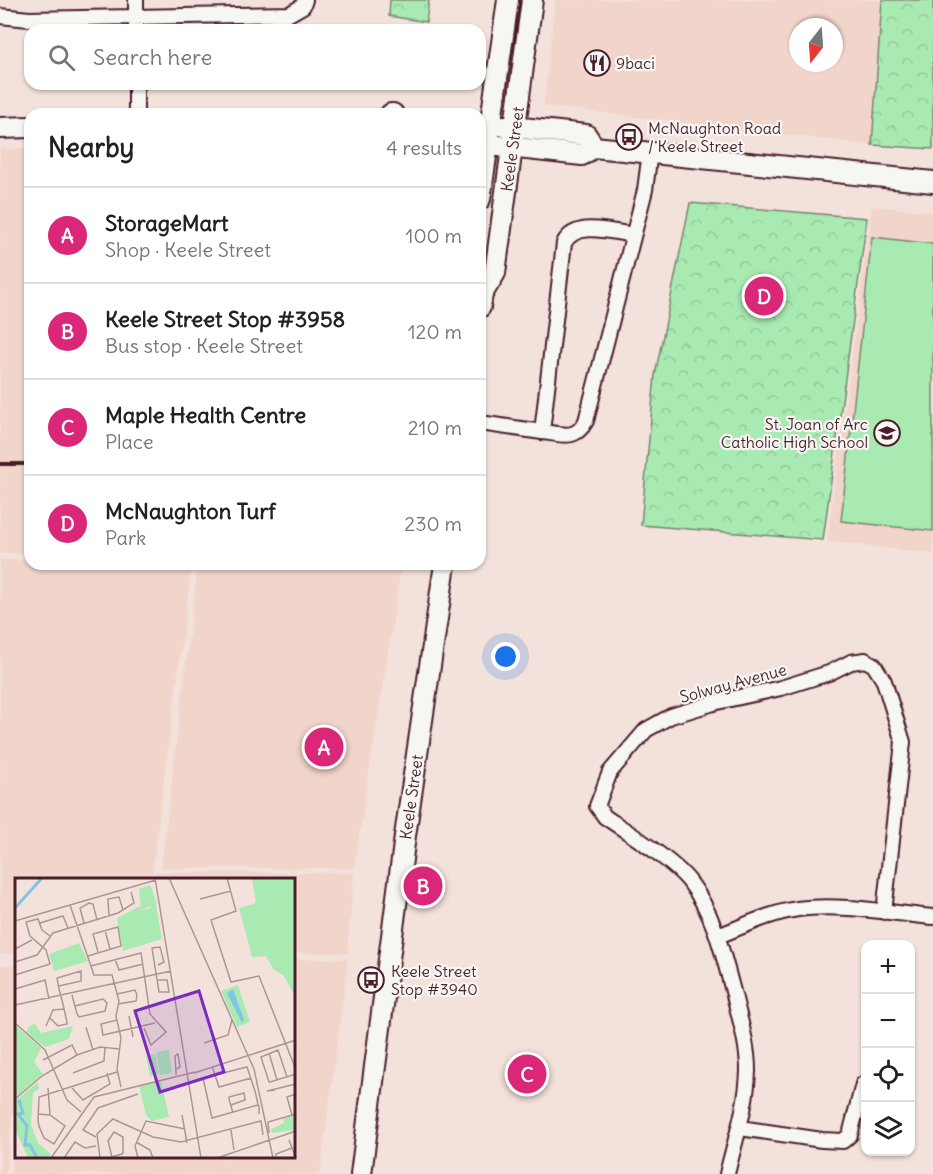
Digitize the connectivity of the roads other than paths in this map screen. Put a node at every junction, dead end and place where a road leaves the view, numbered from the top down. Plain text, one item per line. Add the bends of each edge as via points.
1 (136, 0) edge
2 (305, 0) edge
3 (508, 0) edge
4 (532, 0) edge
5 (0, 16) edge
6 (136, 23) edge
7 (136, 90) edge
8 (136, 108) edge
9 (486, 119) edge
10 (486, 124) edge
11 (24, 127) edge
12 (515, 127) junction
13 (0, 128) edge
14 (486, 144) edge
15 (511, 147) junction
16 (594, 147) junction
17 (650, 152) junction
18 (933, 182) edge
19 (633, 235) junction
20 (486, 288) edge
21 (486, 424) edge
22 (542, 432) junction
23 (444, 570) edge
24 (884, 912) junction
25 (933, 917) edge
26 (718, 936) junction
27 (861, 1092) edge
28 (740, 1128) junction
29 (361, 1174) edge
30 (727, 1174) edge

1 - 6 street
2 - 6 street via 303,6 289,14
3 - 9 main road, Keele Street
4 - 12 main road, Keele Street
5 - 6 street
7 - 8 street
10 - 12 main road
11 - 13 main road
12 - 15 main road, Keele Street
12 - 16 main road via 586,135
14 - 15 main road
15 - 16 main road via 582,155
15 - 20 main road, Keele Street via 495,273
16 - 17 main road
17 - 18 main road
17 - 19 street
19 - 22 street via 586,421 575,435
19 - 22 street via 579,229 564,243
21 - 22 street
23 - 29 main road, Keele Street
24 - 25 street
24 - 26 street via 827,906 797,909
24 - 26 street, Solway Avenue via 903,742 884,681 874,665 858,660 781,688 671,716 646,730 610,772 597,806 605,818 678,870 705,908
26 - 28 street, Solway Avenue via 747,1050 748,1073
27 - 28 street via 850,1135 843,1141
28 - 30 street, Solway Avenue

